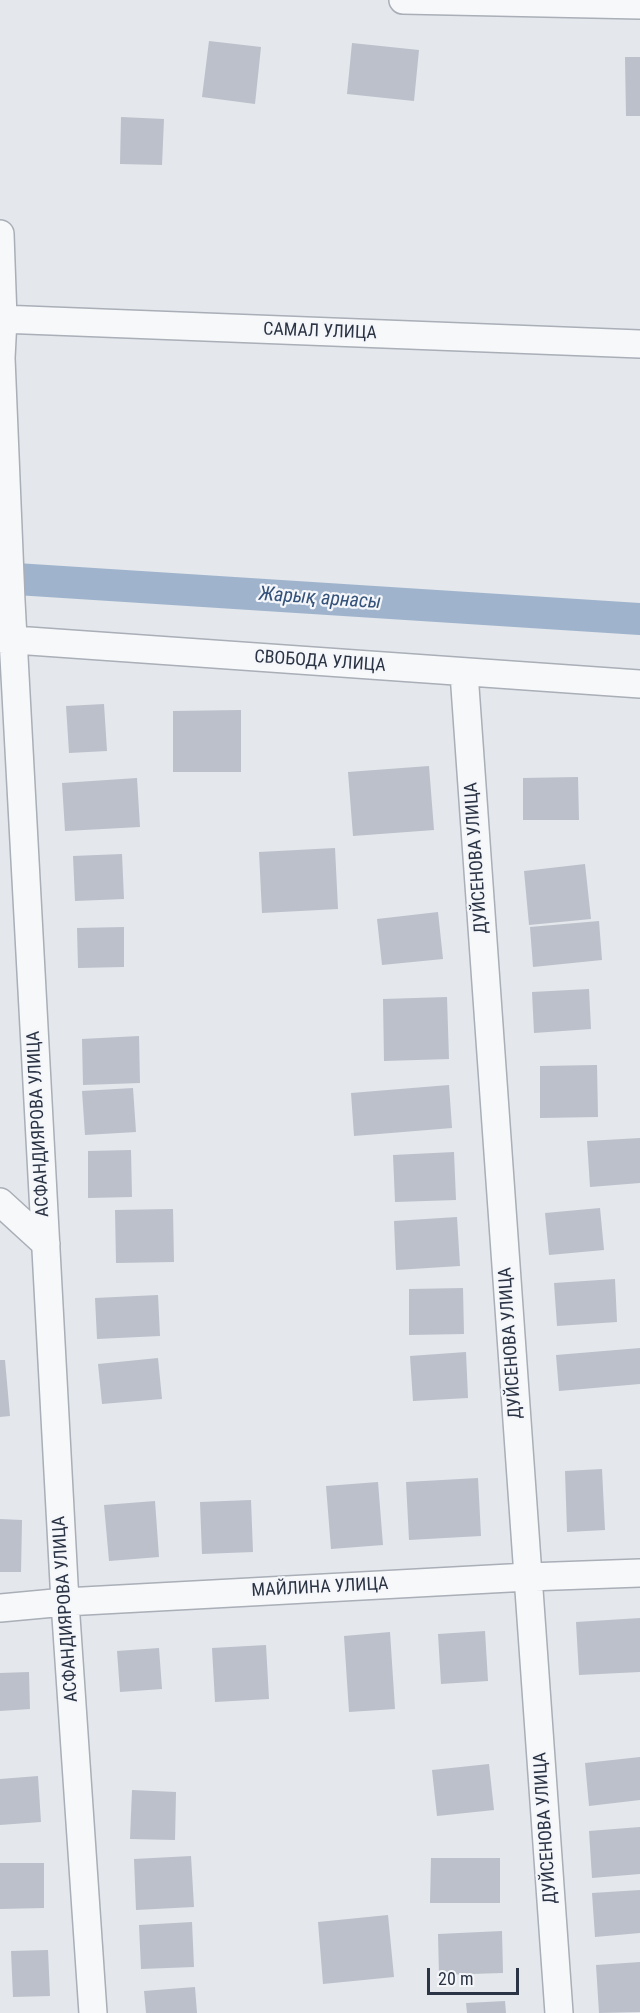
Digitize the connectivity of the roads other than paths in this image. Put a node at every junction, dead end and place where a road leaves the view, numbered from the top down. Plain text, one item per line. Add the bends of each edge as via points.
1 (403, 0) edge
2 (640, 4) edge
3 (0, 234) edge
4 (1, 319) edge
5 (640, 344) edge
6 (1, 358) edge
7 (7, 640) edge
8 (464, 673) junction
9 (640, 684) edge
10 (0, 1202) edge
11 (45, 1244) junction
12 (640, 1573) edge
13 (528, 1577) junction
14 (65, 1602) junction
15 (0, 1608) edge
16 (93, 2013) edge
17 (559, 2013) edge

1 - 2 street
3 - 4 street, АСФАНДИЯРОВА УЛИЦА
4 - 5 street, САМАЛ УЛИЦА
4 - 6 street, АСФАНДИЯРОВА УЛИЦА
6 - 7 street, АСФАНДИЯРОВА УЛИЦА via 11,601
7 - 8 street, СВОБОДА УЛИЦА
7 - 11 street, АСФАНДИЯРОВА УЛИЦА
8 - 9 street, СВОБОДА УЛИЦА
8 - 13 street, ДУЙСЕНОВА УЛИЦА
10 - 11 street
11 - 14 street, АСФАНДИЯРОВА УЛИЦА
12 - 13 street, МАЙЛИНА УЛИЦА
13 - 14 street, МАЙЛИНА УЛИЦА
13 - 17 street, ДУЙСЕНОВА УЛИЦА
14 - 15 street, МАЙЛИНА УЛИЦА
14 - 16 street, АСФАНДИЯРОВА УЛИЦА

